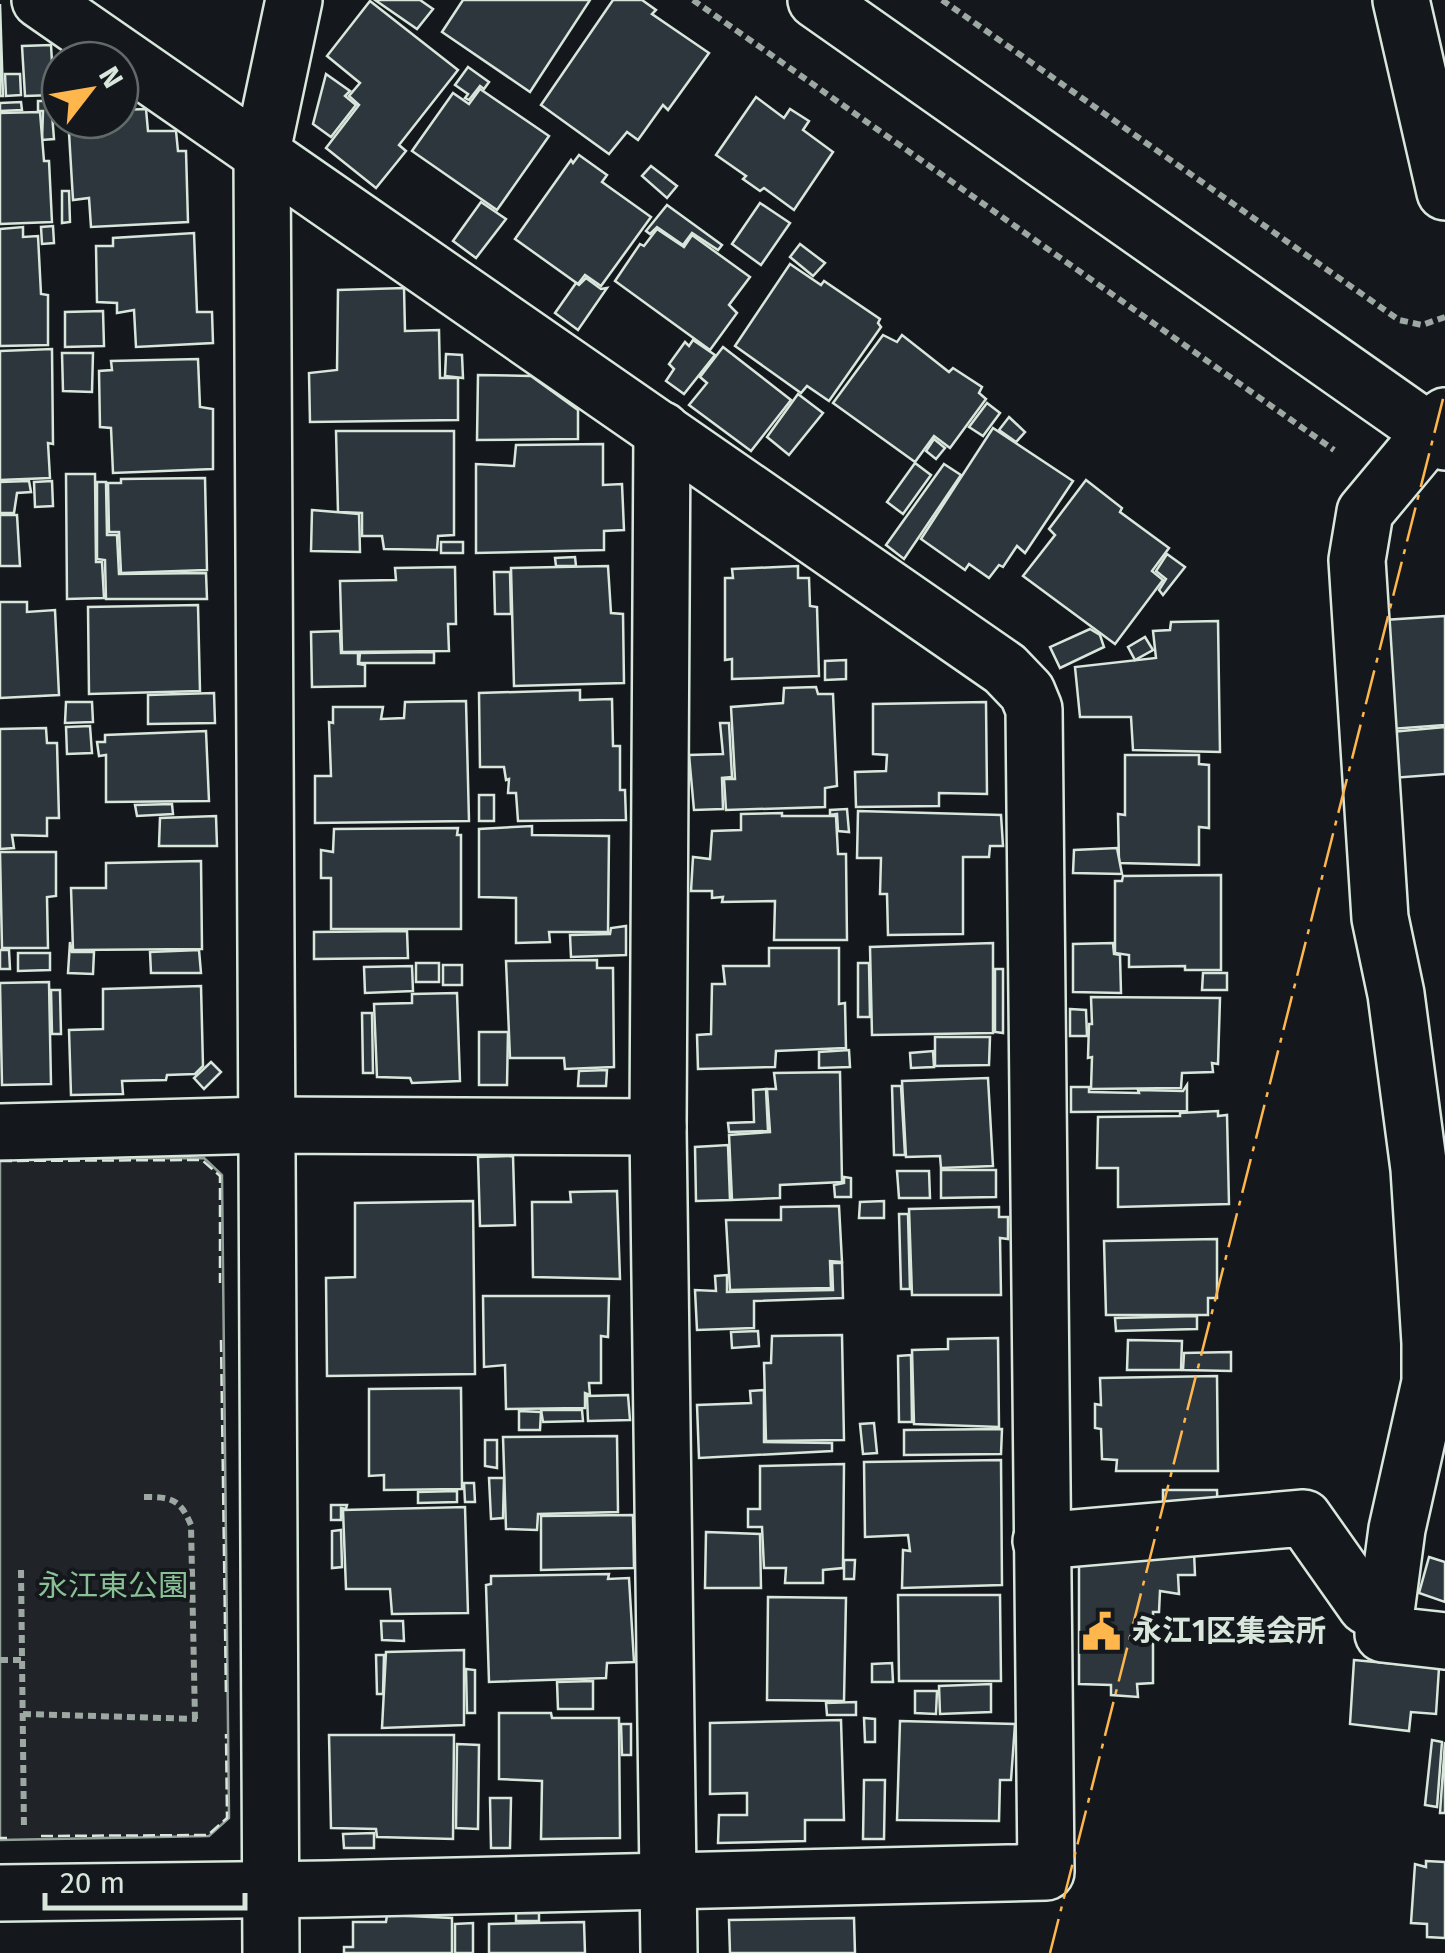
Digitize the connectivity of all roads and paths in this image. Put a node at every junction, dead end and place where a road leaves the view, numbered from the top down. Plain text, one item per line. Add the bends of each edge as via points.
1 (40, 0) edge
2 (294, 0) edge
3 (693, 0) edge
4 (816, 0) edge
5 (942, 0) edge
6 (1401, 0) edge
7 (262, 151) junction
8 (1445, 192) edge
9 (1445, 316) edge
10 (662, 430) junction
11 (1441, 431) edge
12 (1388, 486) junction
13 (267, 1125) junction
14 (658, 1126) junction
15 (0, 1132) edge
16 (144, 1497) dead end
17 (1040, 1541) junction
18 (21, 1570) dead end
19 (1386, 1618) junction
20 (1445, 1641) edge
21 (0, 1660) edge
22 (20, 1660) junction
23 (24, 1714) junction
24 (195, 1719) junction
25 (210, 1719) dead end
26 (24, 1831) dead end
27 (668, 1882) junction
28 (270, 1890) junction
29 (0, 1893) edge
30 (271, 1953) edge
31 (669, 1953) edge

1 - 7 street
2 - 7 street
3 - 12 path
4 - 11 street
5 - 9 path via 1400,320 1422,325
6 - 8 street
7 - 10 street
7 - 13 street
10 - 14 street
10 - 17 street via 1005,669 1034,708
11 - 12 street
12 - 19 street via 1365,512 1356,560 1380,918 1419,1169 1430,1382 1397,1529
13 - 14 street
13 - 15 street
13 - 28 street
14 - 27 street
16 - 24 path via 173,1498 191,1525
17 - 19 street via 1304,1518 1366,1606
17 - 27 street via 1046,1872
18 - 22 path
19 - 20 street via 1383,1634
21 - 22 path
22 - 23 path
23 - 24 path
23 - 26 path
24 - 25 path
27 - 28 street
27 - 31 street
28 - 29 street
28 - 30 street

